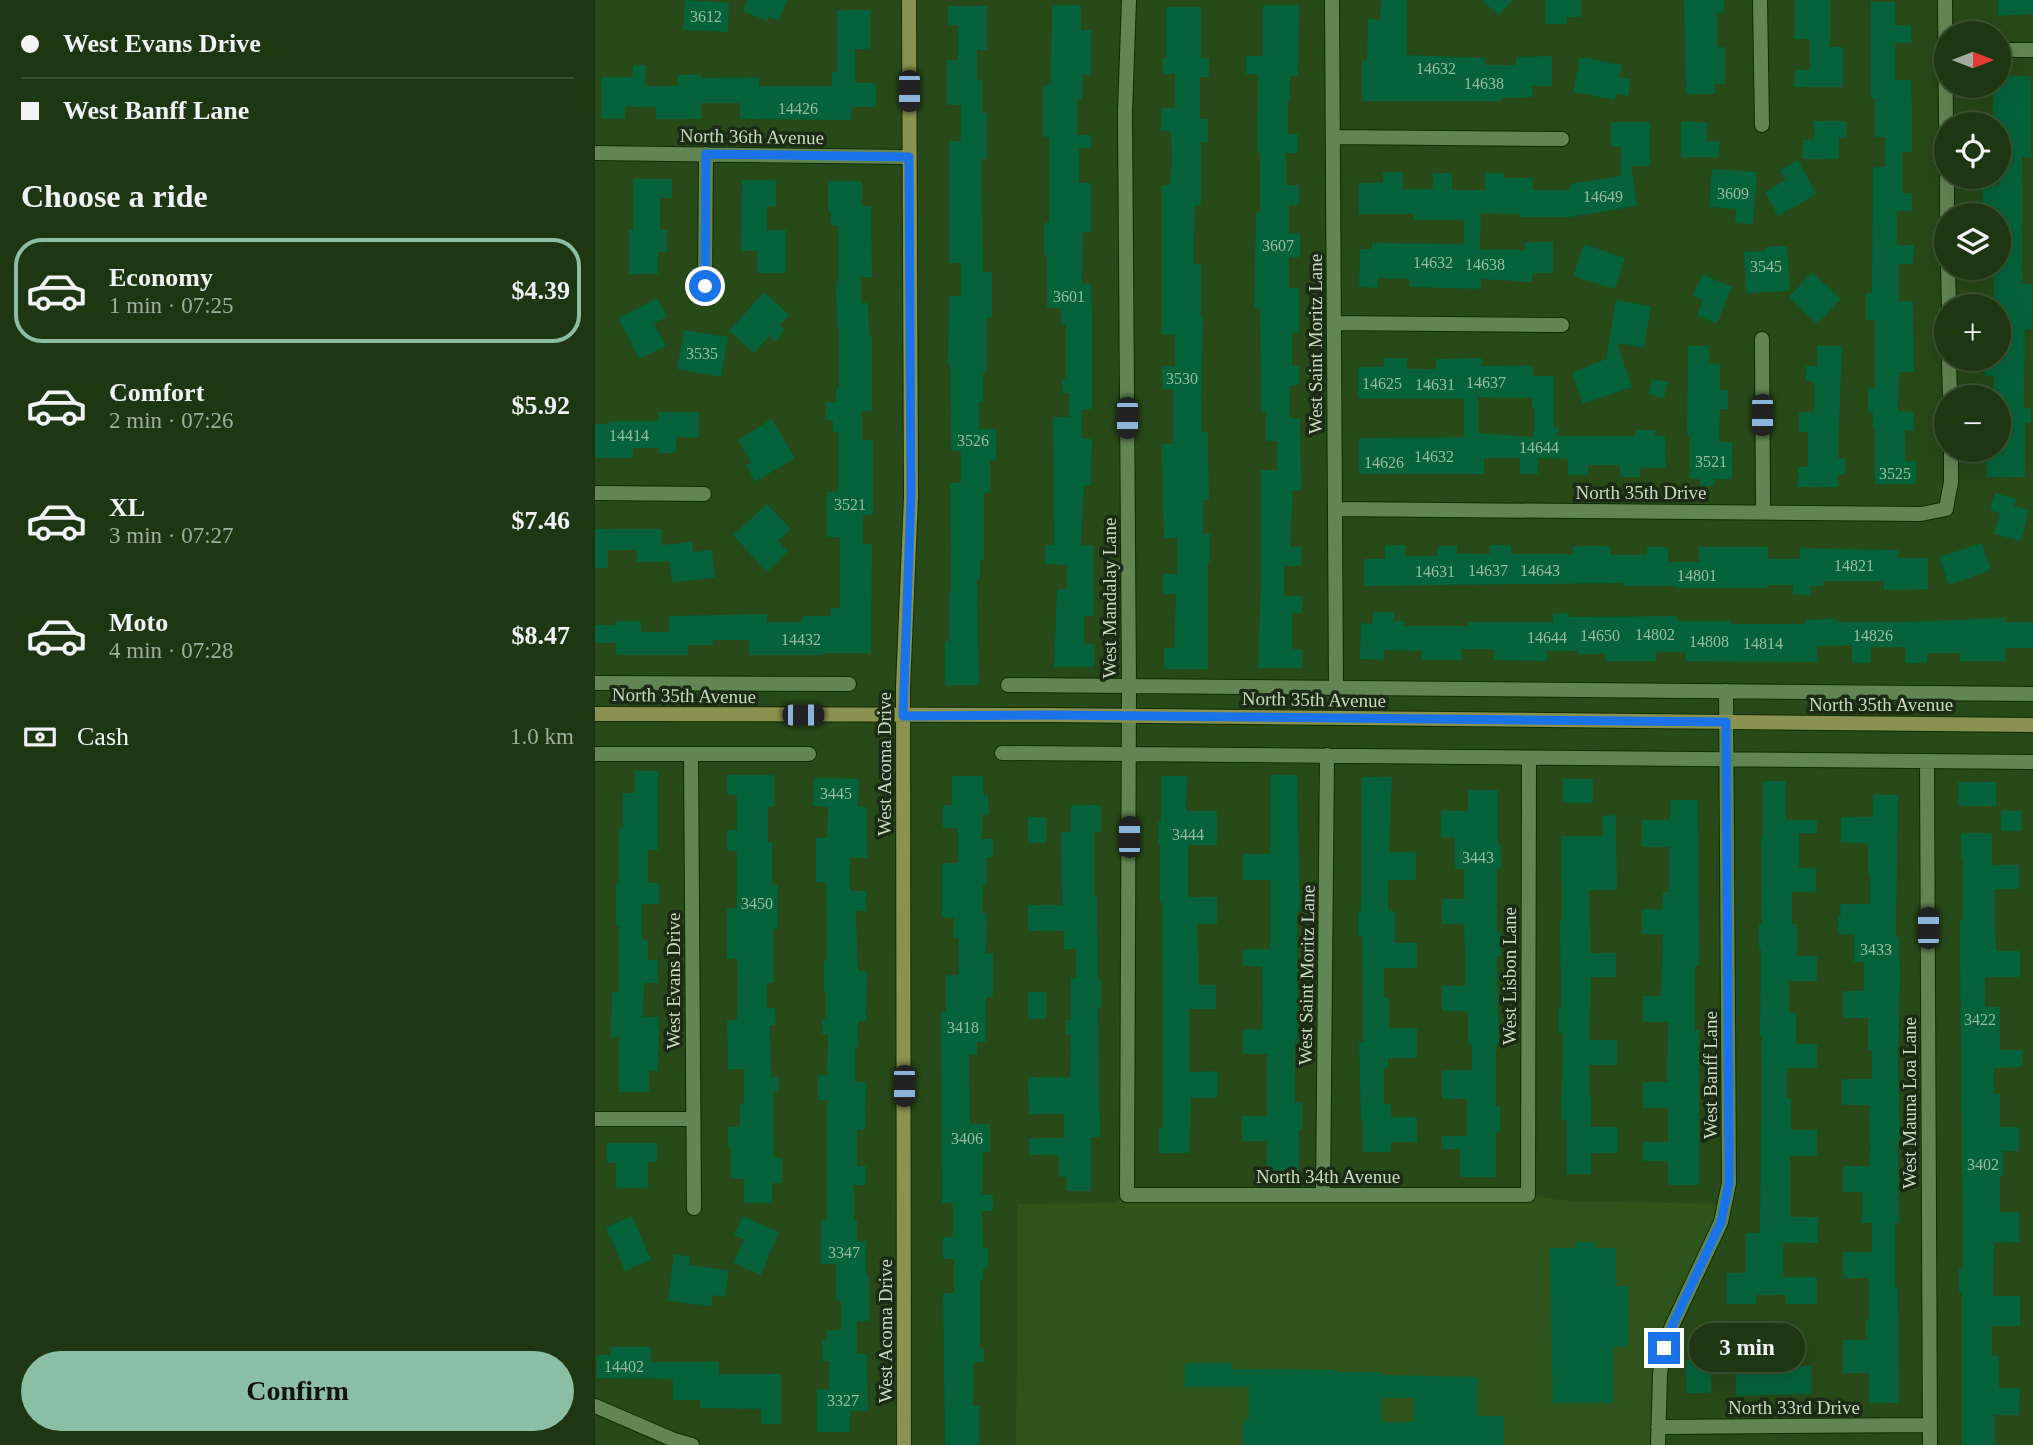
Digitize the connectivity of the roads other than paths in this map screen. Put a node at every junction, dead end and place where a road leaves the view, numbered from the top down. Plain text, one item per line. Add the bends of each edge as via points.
1 (909, 0) edge
2 (1129, 0) edge
3 (1332, 0) edge
4 (1760, 0) edge
5 (1945, 0) edge
6 (1945, 21) edge
7 (2011, 50) edge
8 (2033, 50) edge
9 (1762, 125) dead end
10 (1333, 137) junction
11 (1562, 139) dead end
12 (595, 153) edge
13 (706, 154) junction
14 (909, 157) junction
15 (705, 286) dead end
16 (1334, 323) junction
17 (1562, 325) dead end
18 (1762, 339) dead end
19 (1951, 462) edge
20 (595, 493) edge
21 (704, 494) dead end
22 (1335, 509) junction
23 (1763, 512) junction
24 (595, 683) edge
25 (849, 684) dead end
26 (1008, 685) dead end
27 (1129, 687) junction
28 (1336, 688) junction
29 (1726, 691) junction
30 (2033, 694) edge
31 (595, 714) edge
32 (903, 716) junction
33 (1129, 716) junction
34 (1726, 722) junction
35 (2033, 724) edge
36 (1002, 753) dead end
37 (595, 754) edge
38 (809, 754) dead end
39 (691, 755) junction
40 (1129, 755) junction
41 (1327, 755) junction
42 (1528, 758) junction
43 (1727, 761) junction
44 (1927, 762) junction
45 (2033, 762) edge
46 (595, 1119) edge
47 (692, 1119) junction
48 (1127, 1195) joint
49 (1323, 1195) junction
50 (1528, 1195) joint
51 (694, 1208) dead end
52 (595, 1406) edge
53 (1930, 1425) junction
54 (1658, 1427) junction
55 (692, 1445) edge
56 (904, 1445) edge
57 (1658, 1445) edge
58 (1930, 1445) edge

1 - 14 street, West Acoma Drive
2 - 27 street, West Mandalay Lane via 1125,125
3 - 10 street, West Saint Moritz Lane
4 - 9 street
5 - 6 street
7 - 8 street
10 - 11 street
10 - 16 street, West Saint Moritz Lane
12 - 13 street, North 36th Avenue
13 - 14 street, North 36th Avenue
13 - 15 street
14 - 32 street, West Acoma Drive via 911,497
16 - 17 street
16 - 22 street, West Saint Moritz Lane
18 - 23 street
19 - 23 street, North 35th Drive via 1947,509 1921,514
20 - 21 street
22 - 23 street, North 35th Drive
22 - 28 street, West Saint Moritz Lane
24 - 25 street, North 35th Avenue
26 - 27 street, North 35th Avenue
27 - 28 street, North 35th Avenue
27 - 33 street, West Mandalay Lane
28 - 29 street, North 35th Avenue
29 - 30 street, North 35th Avenue
29 - 34 street, West Banff Lane
31 - 32 street, North 35th Avenue
32 - 33 street, North 35th Avenue
32 - 56 street, West Acoma Drive
33 - 34 street, North 35th Avenue
33 - 40 street, West Mandalay Lane
34 - 35 street, North 35th Avenue
34 - 43 street, West Banff Lane
36 - 40 street
37 - 39 street
38 - 39 street
39 - 47 street, West Evans Drive
40 - 41 street
40 - 48 street, West Mandalay Lane
41 - 42 street
41 - 49 street, West Saint Moritz Lane
42 - 43 street
42 - 50 street, West Lisbon Lane
43 - 44 street
43 - 54 street, West Banff Lane via 1729,1183 1721,1222 1664,1348
44 - 45 street
44 - 53 street, West Mauna Loa Lane
46 - 47 street
47 - 51 street, West Evans Drive
48 - 49 street, North 34th Avenue
49 - 50 street, North 34th Avenue
52 - 55 street
53 - 54 street, North 33rd Drive
53 - 58 street, West Mauna Loa Lane
54 - 57 street, West Banff Lane

